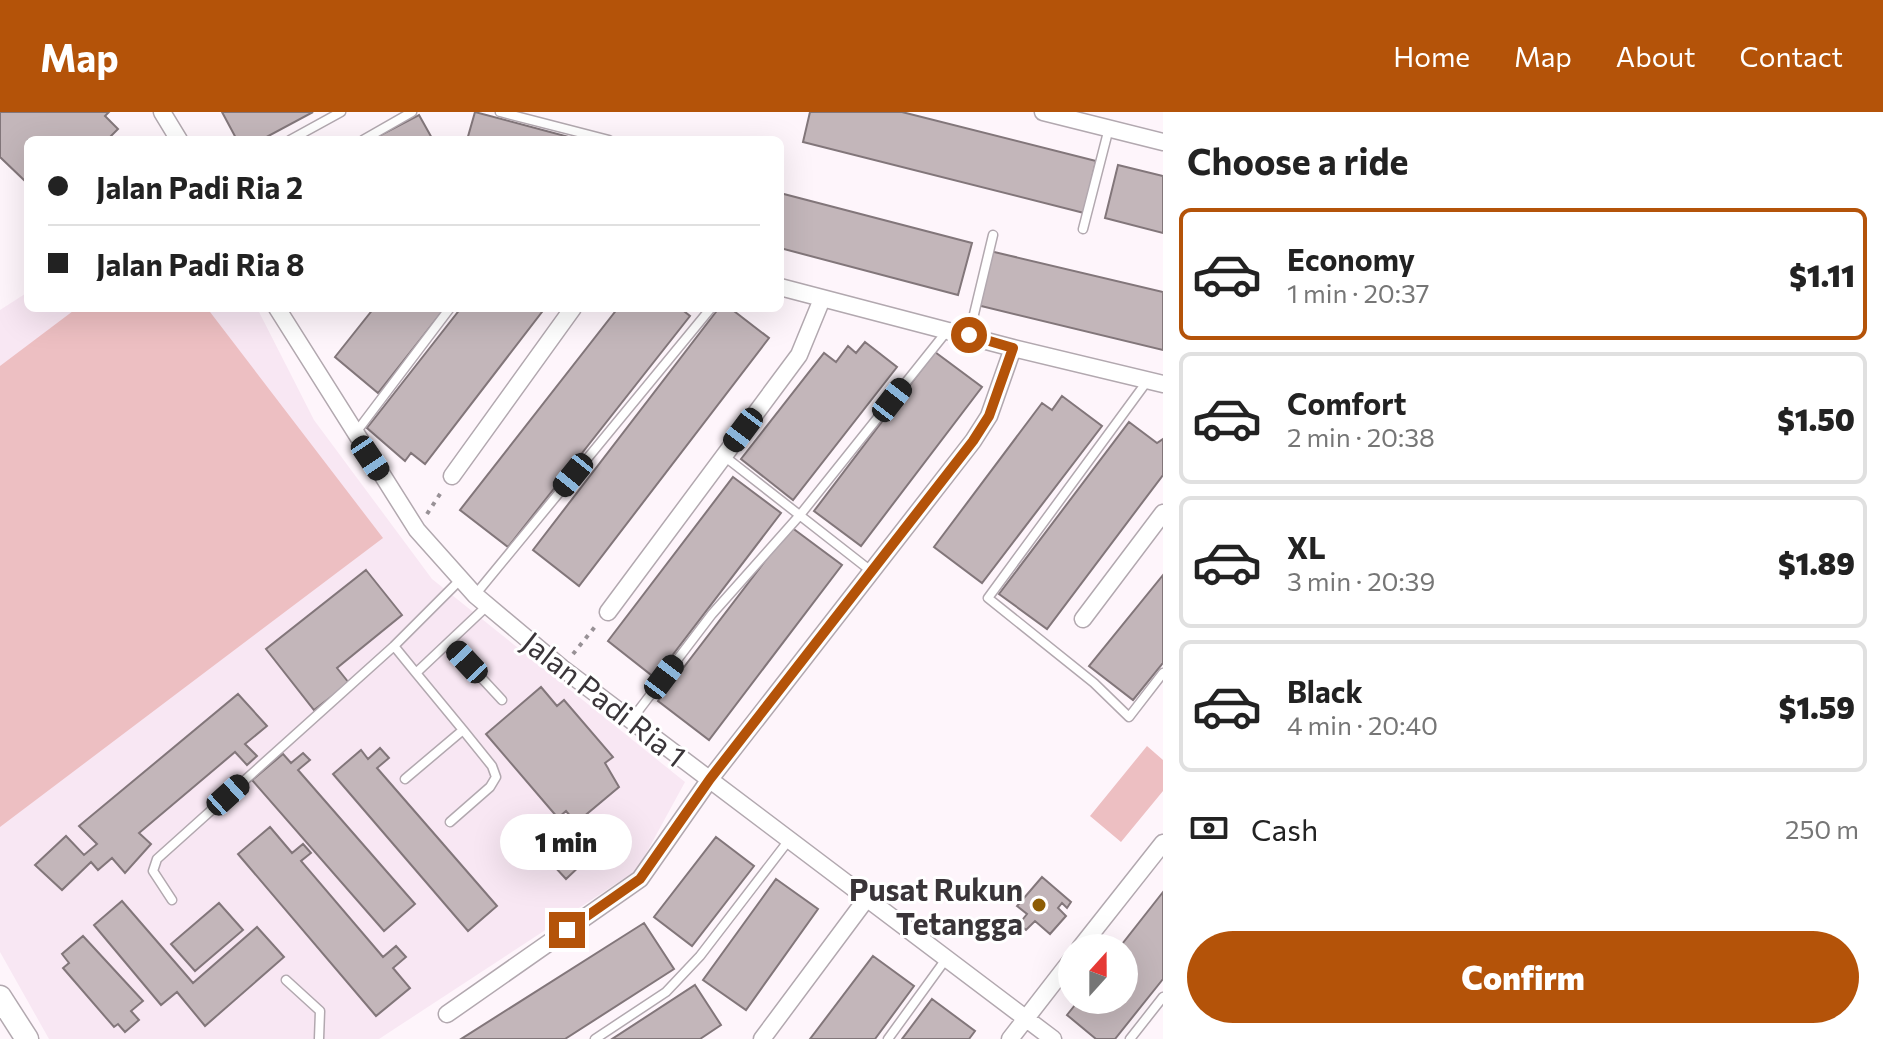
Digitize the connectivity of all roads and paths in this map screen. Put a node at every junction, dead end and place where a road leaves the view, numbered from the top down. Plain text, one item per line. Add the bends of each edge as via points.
1 (162, 112) edge
2 (341, 112) edge
3 (412, 112) edge
4 (500, 112) edge
5 (1043, 112) edge
6 (1109, 128) junction
7 (176, 136) edge
8 (297, 136) edge
9 (370, 136) edge
10 (593, 136) edge
11 (1163, 142) edge
12 (1083, 229) dead end
13 (993, 235) dead end
14 (784, 288) edge
15 (822, 299) junction
16 (282, 312) edge
17 (447, 312) edge
18 (570, 312) edge
19 (708, 312) edge
20 (947, 330) junction
21 (969, 335) junction
22 (1013, 348) junction
23 (1155, 382) edge
24 (354, 435) junction
25 (724, 456) junction
26 (452, 476) joint
27 (1163, 513) edge
28 (800, 515) junction
29 (417, 530) junction
30 (871, 571) junction
31 (460, 580) junction
32 (481, 600) junction
33 (608, 612) joint
34 (1083, 619) dead end
35 (450, 644) junction
36 (394, 646) junction
37 (562, 668) junction
38 (416, 673) junction
39 (1163, 673) edge
40 (502, 700) dead end
41 (632, 719) junction
42 (463, 730) junction
43 (405, 779) dead end
44 (710, 779) junction
45 (450, 822) dead end
46 (789, 839) junction
47 (1163, 843) edge
48 (867, 898) junction
49 (172, 900) dead end
50 (1091, 934) edge
51 (946, 958) junction
52 (1058, 977) edge
53 (286, 980) dead end
54 (0, 997) edge
55 (1163, 997) edge
56 (447, 1014) dead end
57 (0, 1016) edge
58 (1026, 1017) junction
59 (15, 1039) edge
60 (27, 1039) edge
61 (319, 1039) edge
62 (595, 1039) edge
63 (762, 1039) edge
64 (888, 1039) edge
65 (1010, 1039) edge
66 (1053, 1039) edge
67 (1130, 1039) edge

1 - 7 street
2 - 8 lane
3 - 9 lane
4 - 10 lane
5 - 6 street
6 - 11 street
6 - 12 lane
13 - 21 lane
14 - 15 street
15 - 20 street
15 - 25 street via 799,355
16 - 24 street, Jalan Padi Ria 1
17 - 24 lane
18 - 26 street
19 - 32 lane
20 - 21 street
20 - 28 lane
21 - 22 street
22 - 23 street
22 - 30 street via 989,416
23 - 39 lane via 988,598 1129,717
24 - 29 street, Jalan Padi Ria 1
25 - 28 lane
25 - 33 street
26 - 29 path
27 - 34 street
28 - 30 lane
28 - 41 lane via 712,614
29 - 31 street, Jalan Padi Ria 1
30 - 44 street
31 - 32 street, Jalan Padi Ria 1
31 - 36 lane
32 - 35 lane
32 - 37 street, Jalan Padi Ria 1
33 - 37 path
35 - 38 lane
35 - 40 lane
36 - 38 lane
36 - 49 lane via 157,859 153,871
37 - 41 street, Jalan Padi Ria 1
38 - 42 lane
41 - 44 street, Jalan Padi Ria 1
42 - 43 lane
42 - 45 lane via 496,777
44 - 46 street, Jalan Padi Ria 1
44 - 56 street via 640,879
46 - 48 street, Jalan Padi Ria 1
46 - 62 lane via 666,992
47 - 50 street
48 - 51 street, Jalan Padi Ria 1
48 - 63 street
51 - 58 street, Jalan Padi Ria 1
51 - 64 lane
52 - 58 street
53 - 61 lane via 320,1011
54 - 60 main road
55 - 67 lane
57 - 59 main road
58 - 65 street
58 - 66 street, Jalan Padi Ria 1

